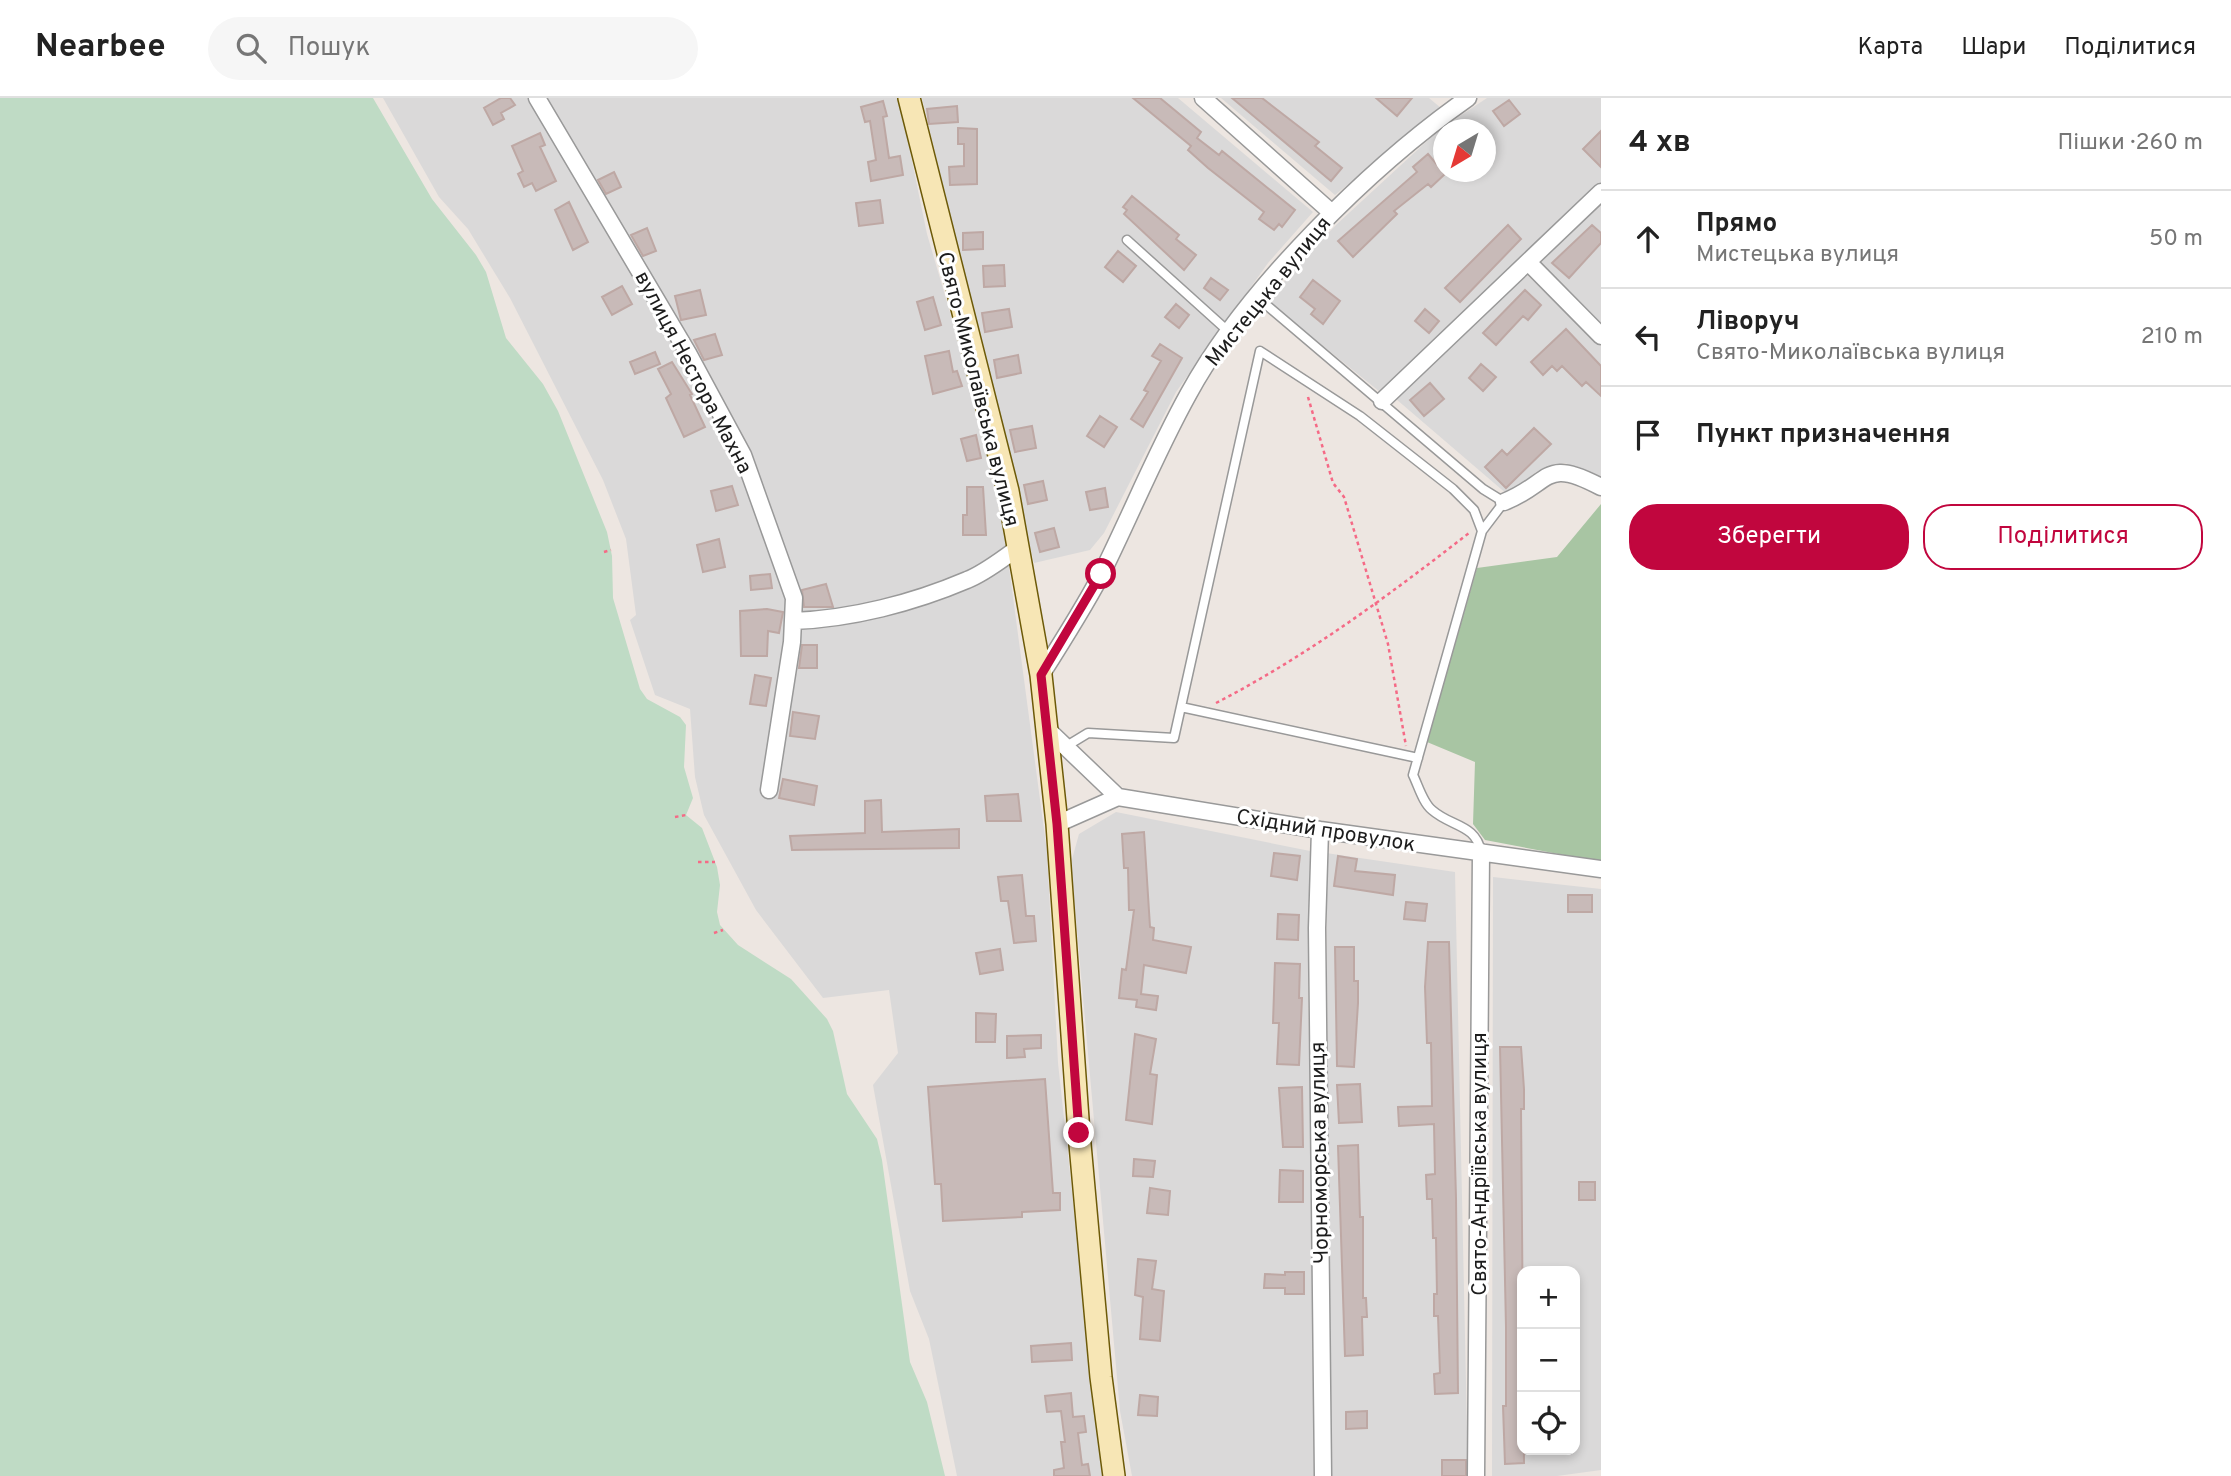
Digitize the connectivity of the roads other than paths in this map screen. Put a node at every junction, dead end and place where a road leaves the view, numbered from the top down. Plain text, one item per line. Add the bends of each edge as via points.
1 (537, 98) edge
2 (909, 98) edge
3 (1203, 98) edge
4 (1457, 101) edge
5 (1601, 192) edge
6 (1332, 213) junction
7 (1127, 240) dead end
8 (1529, 263) junction
9 (1257, 297) junction
10 (1229, 332) junction
11 (1601, 336) edge
12 (1382, 401) junction
13 (1601, 487) edge
14 (1504, 502) junction
15 (1481, 528) junction
16 (1018, 548) junction
17 (793, 621) junction
18 (1041, 675) junction
19 (1181, 707) junction
20 (1047, 729) junction
21 (1065, 747) junction
22 (1418, 758) junction
23 (769, 790) dead end
24 (1118, 797) junction
25 (1057, 824) junction
26 (1320, 830) junction
27 (1481, 852) junction
28 (1601, 869) edge
29 (1114, 1476) edge
30 (1323, 1476) edge
31 (1476, 1476) edge

1 - 17 street, вулиця Нестора Махна via 743,455 794,598
2 - 16 street, Свято-Миколаївська вулиця via 986,400
3 - 6 street
4 - 6 street, Мистецька вулиця
5 - 8 street
6 - 9 street, Мистецька вулиця
7 - 10 lane
8 - 11 street
8 - 12 street
9 - 10 street, Мистецька вулиця
9 - 12 lane
10 - 18 street, Мистецька вулиця via 1189,392 1101,574
12 - 14 lane
13 - 14 street via 1575,473 1555,473
14 - 15 lane
15 - 19 lane via 1474,510 1453,489 1360,416 1259,351
15 - 22 lane
16 - 17 street via 970,579 891,605 831,620
16 - 18 street, Свято-Миколаївська вулиця
17 - 23 street, вулиця Нестора Махна
18 - 20 street, Свято-Миколаївська вулиця
19 - 21 lane via 1174,738 1088,733
19 - 22 lane
20 - 21 street
20 - 25 street, Свято-Миколаївська вулиця
21 - 24 street
22 - 27 lane via 1413,775 1429,809 1466,826 1479,841
24 - 25 street
24 - 26 street, Східний провулок
25 - 29 street, Свято-Миколаївська вулиця via 1079,1133
26 - 27 street, Східний провулок
26 - 30 street, Чорноморська вулиця via 1317,942
27 - 28 street, Східний провулок
27 - 31 street, Свято-Андріївська вулиця

